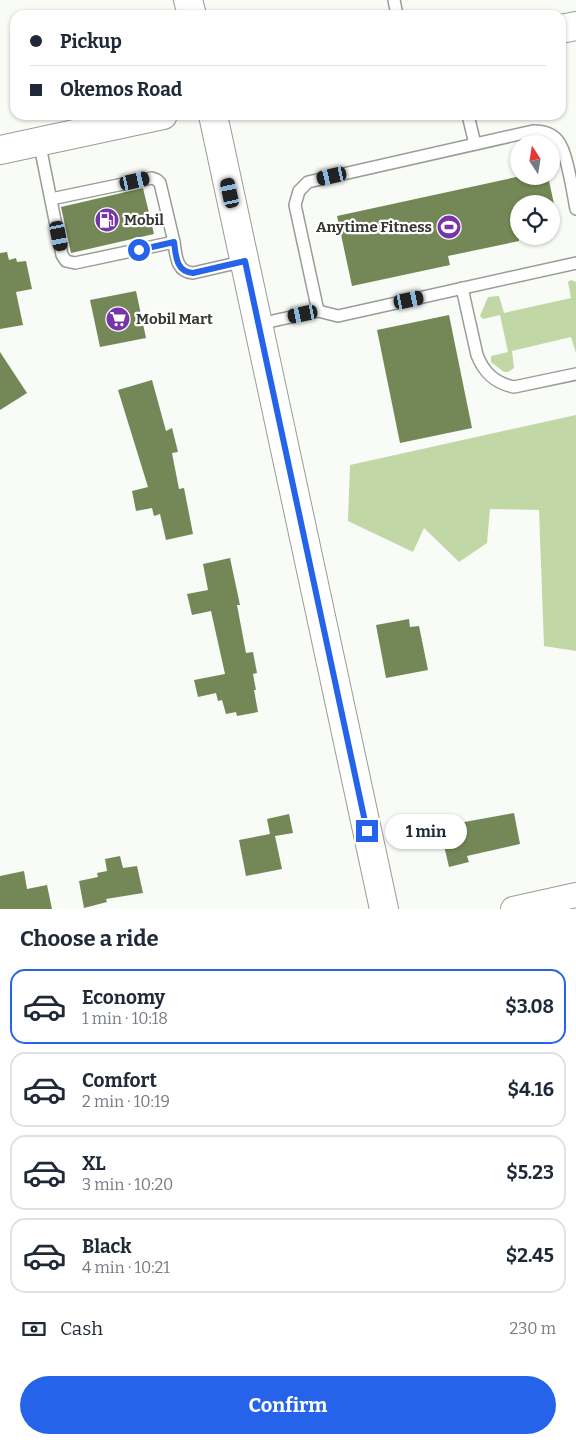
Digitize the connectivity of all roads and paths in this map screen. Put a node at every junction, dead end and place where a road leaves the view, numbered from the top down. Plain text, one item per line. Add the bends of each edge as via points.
1 (140, 120) edge
2 (214, 120) edge
3 (469, 120) edge
4 (39, 142) junction
5 (475, 144) junction
6 (0, 150) edge
7 (52, 199) junction
8 (576, 209) edge
9 (174, 242) junction
10 (245, 261) junction
11 (576, 263) edge
12 (462, 288) junction
13 (318, 311) junction
14 (259, 324) junction
15 (576, 374) edge
16 (576, 895) edge
17 (384, 909) edge
18 (513, 909) edge

1 - 4 street
2 - 10 street
3 - 5 lane
4 - 6 street
4 - 7 lane
5 - 8 lane via 533,131 552,135 563,148
5 - 13 lane via 314,180 303,186 295,204
7 - 9 lane via 125,188 146,178 157,180 162,188
7 - 9 lane via 62,255 74,264 102,252 137,244
9 - 10 lane via 178,265 188,273
10 - 14 street
11 - 12 lane
12 - 13 lane via 338,316
12 - 15 lane via 477,355 491,377 514,387
13 - 14 lane
14 - 17 street
16 - 18 street

